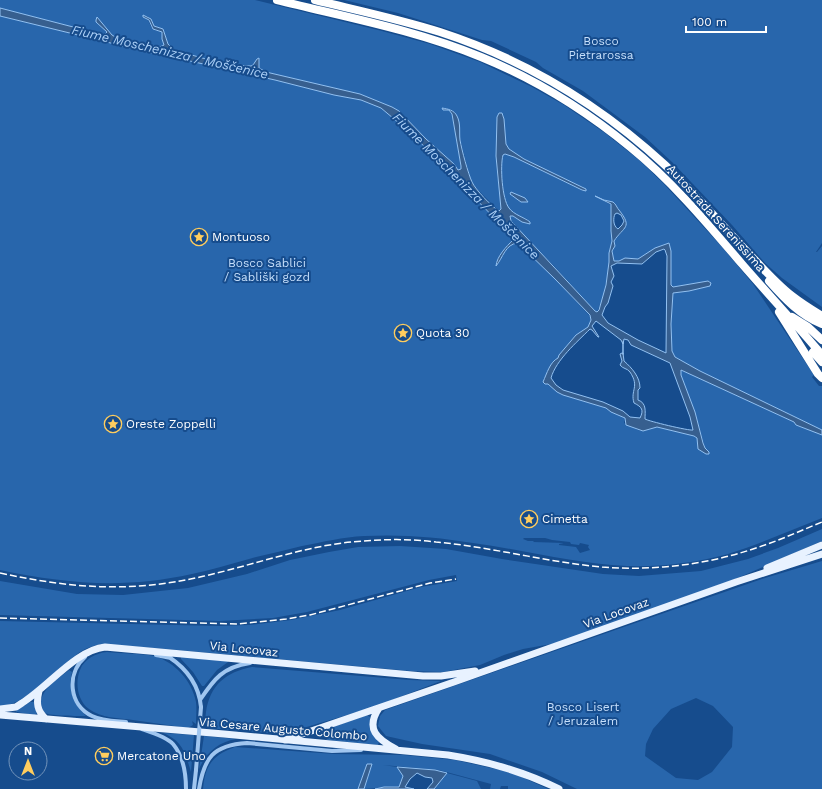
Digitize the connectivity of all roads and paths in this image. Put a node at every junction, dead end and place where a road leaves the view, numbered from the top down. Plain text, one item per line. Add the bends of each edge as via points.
1 (277, 0) edge
2 (314, 0) edge
3 (736, 240) junction
4 (767, 293) junction
5 (822, 310) edge
6 (822, 316) edge
7 (822, 320) edge
8 (822, 324) edge
9 (822, 332) edge
10 (822, 340) edge
11 (822, 347) edge
12 (822, 355) edge
13 (822, 362) edge
14 (822, 369) edge
15 (822, 378) edge
16 (822, 545) edge
17 (822, 554) edge
18 (736, 582) junction
19 (160, 651) junction
20 (171, 658) junction
21 (256, 662) junction
22 (504, 664) junction
23 (39, 691) junction
24 (200, 700) junction
25 (379, 708) junction
26 (0, 709) edge
27 (0, 715) edge
28 (46, 719) junction
29 (136, 727) junction
30 (147, 728) junction
31 (285, 740) junction
32 (378, 749) junction
33 (400, 751) junction
34 (186, 789) edge
35 (194, 789) edge
36 (199, 789) edge
37 (559, 789) edge

1 - 4 highway, Autostrada Serenissima via 461,49 503,66 555,94 608,129 659,174
2 - 3 highway, Autostrada Serenissima via 422,27 464,41 508,58 560,85 589,103 638,141 694,194
3 - 5 highway via 782,284
3 - 6 highway via 792,296
3 - 7 highway via 792,301
3 - 8 highway via 789,304
4 - 9 highway via 792,315
4 - 10 highway
4 - 11 highway
4 - 12 highway
4 - 13 highway
4 - 14 highway
4 - 15 highway
16 - 18 main road, Via Locovaz
17 - 18 main road, Via Locovaz
18 - 22 main road, Via Locovaz
19 - 20 street
19 - 21 main road, Via Locovaz
19 - 23 main road, Via Locovaz via 97,648 78,659
20 - 24 street via 190,676
20 - 30 street via 156,654 102,650 84,658 73,676 74,698 79,706 91,715
21 - 22 main road, Via Locovaz via 423,676 458,674
21 - 24 street via 224,671
22 - 25 main road, Via Locovaz
23 - 26 main road, Via Locovaz via 16,706
23 - 28 main road via 37,705
24 - 35 street, bridge
25 - 31 main road, Via Locovaz
25 - 33 main road via 373,720 374,731 382,742
27 - 28 main road, Via Cesare Augusto Colombo
28 - 29 main road, Via Cesare Augusto Colombo
29 - 30 main road, Via Cesare Augusto Colombo
29 - 34 street via 173,743 186,773
30 - 31 main road, Via Cesare Augusto Colombo
31 - 32 main road, Via Cesare Augusto Colombo
32 - 33 main road, Via Cesare Augusto Colombo
32 - 36 street via 332,751 234,744 223,747 207,761 202,771
33 - 37 main road, Via Cesare Augusto Colombo via 465,758 514,771

